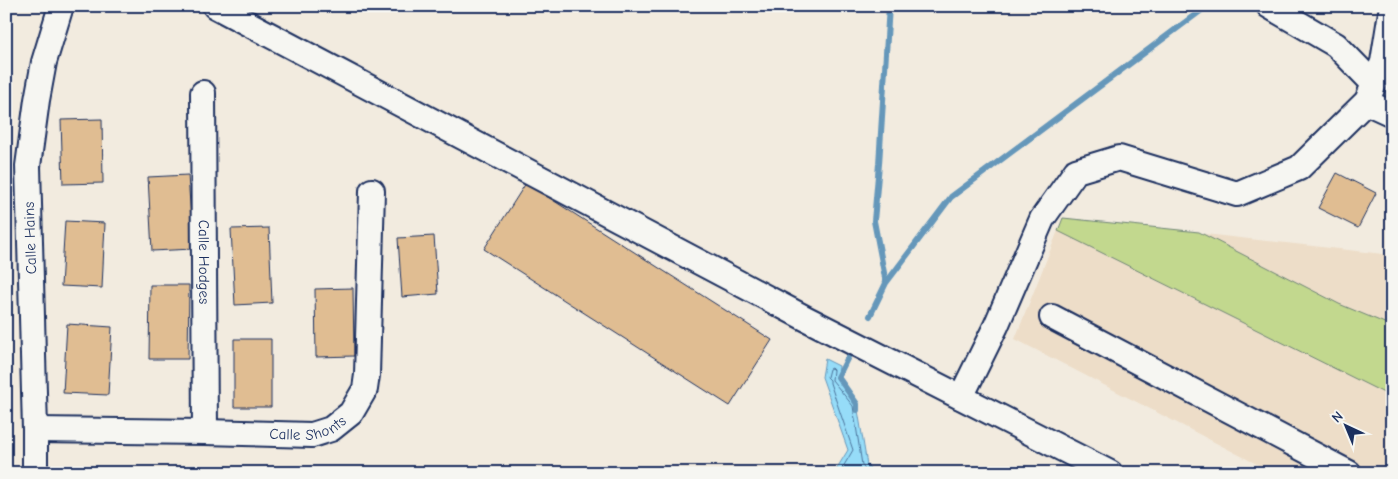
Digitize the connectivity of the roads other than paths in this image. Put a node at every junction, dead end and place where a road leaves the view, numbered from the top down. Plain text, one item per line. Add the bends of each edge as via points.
1 (61, 6) edge
2 (215, 6) edge
3 (1269, 6) edge
4 (1392, 6) edge
5 (203, 93) dead end
6 (1370, 93) junction
7 (1392, 114) edge
8 (372, 191) dead end
9 (1052, 317) dead end
10 (961, 397) junction
11 (35, 430) junction
12 (205, 432) junction
13 (35, 473) edge
14 (1110, 473) edge
15 (1349, 473) edge

1 - 11 street, Calle Hains via 44,62 28,166
2 - 10 street
3 - 6 street via 1336,45
4 - 6 street via 1383,62
5 - 12 street, Calle Hodges
6 - 7 street
6 - 10 street via 1299,168 1237,194 1119,158 1076,171 1042,219
8 - 12 street, Calle Shonts via 367,375 365,389 351,413 331,429 312,436
9 - 15 street
10 - 14 street
11 - 12 street, Calle Shonts
11 - 13 street, Calle Hains

